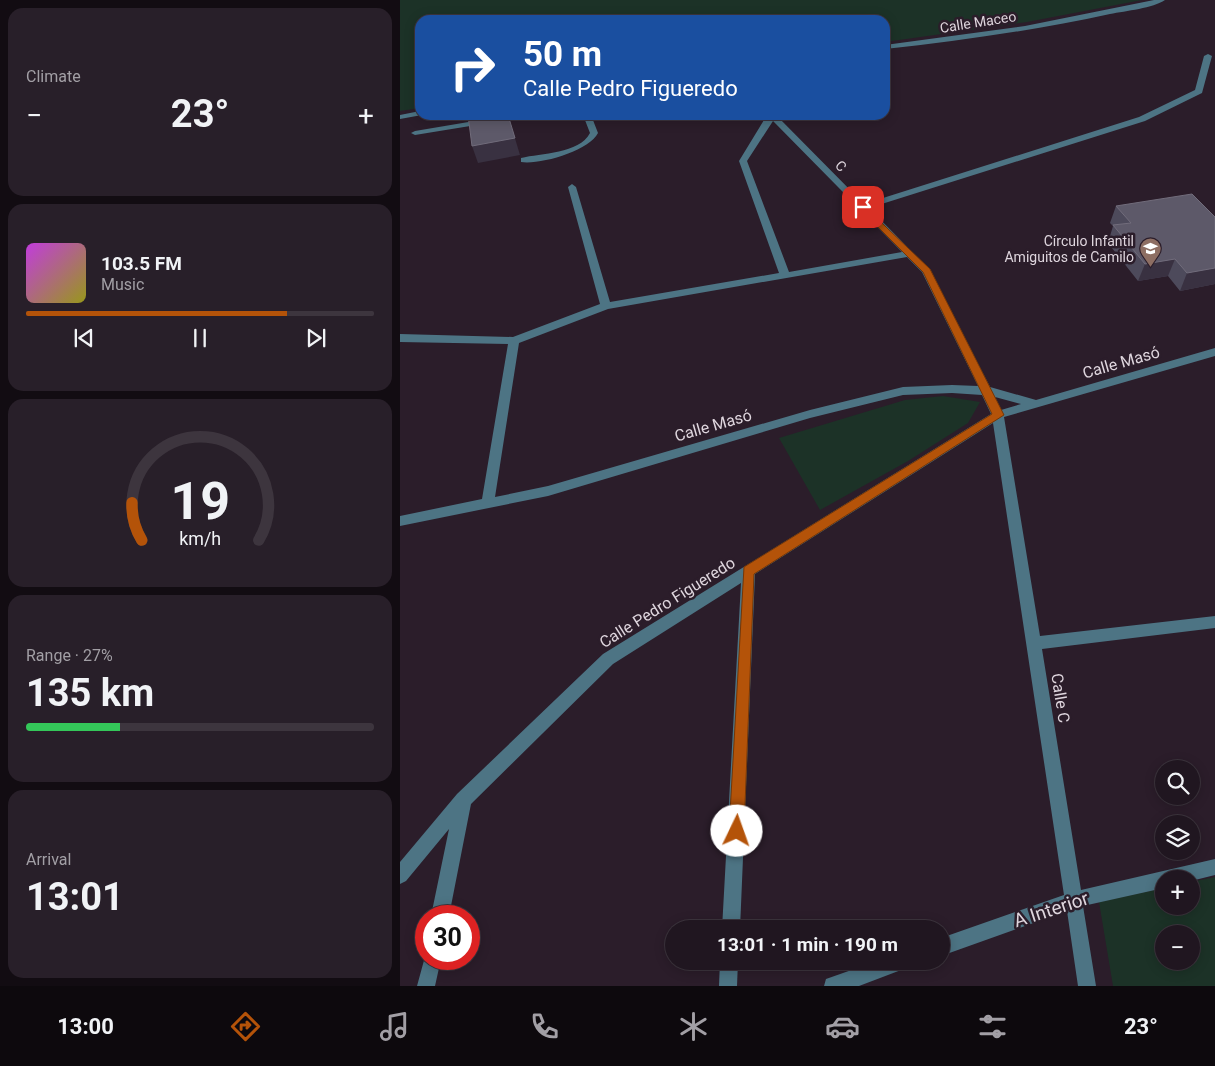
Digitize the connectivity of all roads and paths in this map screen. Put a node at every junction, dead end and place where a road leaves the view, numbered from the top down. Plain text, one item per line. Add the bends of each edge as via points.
1 (1162, 0) edge
2 (890, 46) edge
3 (1208, 56) dead end
4 (415, 114) edge
5 (400, 116) edge
6 (494, 120) edge
7 (590, 120) edge
8 (769, 120) edge
9 (775, 120) edge
10 (415, 133) dead end
11 (524, 160) dead end
12 (572, 187) dead end
13 (863, 207) junction
14 (909, 254) junction
15 (784, 275) junction
16 (606, 306) junction
17 (400, 338) edge
18 (514, 340) junction
19 (1215, 352) edge
20 (988, 391) junction
21 (1036, 404) junction
22 (998, 415) junction
23 (488, 503) junction
24 (400, 521) edge
25 (748, 571) junction
26 (1215, 622) edge
27 (1035, 643) junction
28 (463, 800) junction
29 (1215, 867) edge
30 (1200, 871) edge
31 (400, 875) edge
32 (1155, 881) edge
33 (1074, 900) junction
34 (442, 905) edge
35 (731, 920) edge
36 (950, 944) edge
37 (430, 970) edge
38 (729, 970) edge
39 (878, 970) edge
40 (426, 986) edge
41 (728, 986) edge
42 (834, 986) edge
43 (1087, 986) edge

1 - 2 street, Calle Maceo via 1124,10 954,40
3 - 13 street via 1199,91 1142,120
4 - 5 street
6 - 10 street
7 - 11 street via 594,133 590,142
8 - 15 street via 743,161
9 - 13 street, C
12 - 16 street
13 - 14 street, C
14 - 15 street
14 - 20 street, C via 926,271
15 - 16 street
16 - 18 street
17 - 18 street
18 - 23 street
19 - 21 street, Calle Masó
20 - 21 street, Calle Masó
20 - 22 street, C
20 - 23 street, Calle Masó via 903,391 810,414 548,491
21 - 22 street, Calle Masó
22 - 25 street, Calle Pedro Figueredo
22 - 27 street, Calle C
23 - 24 street, Calle Masó
25 - 28 street, Calle Pedro Figueredo via 608,658
25 - 35 street
26 - 27 street
27 - 33 street, Calle C
28 - 31 street, Calle Pedro Figueredo
28 - 34 street
29 - 30 street, A Interior
32 - 33 street, A Interior
33 - 36 street, A Interior
33 - 43 street, Calle C
37 - 40 street
38 - 41 street
39 - 42 street

